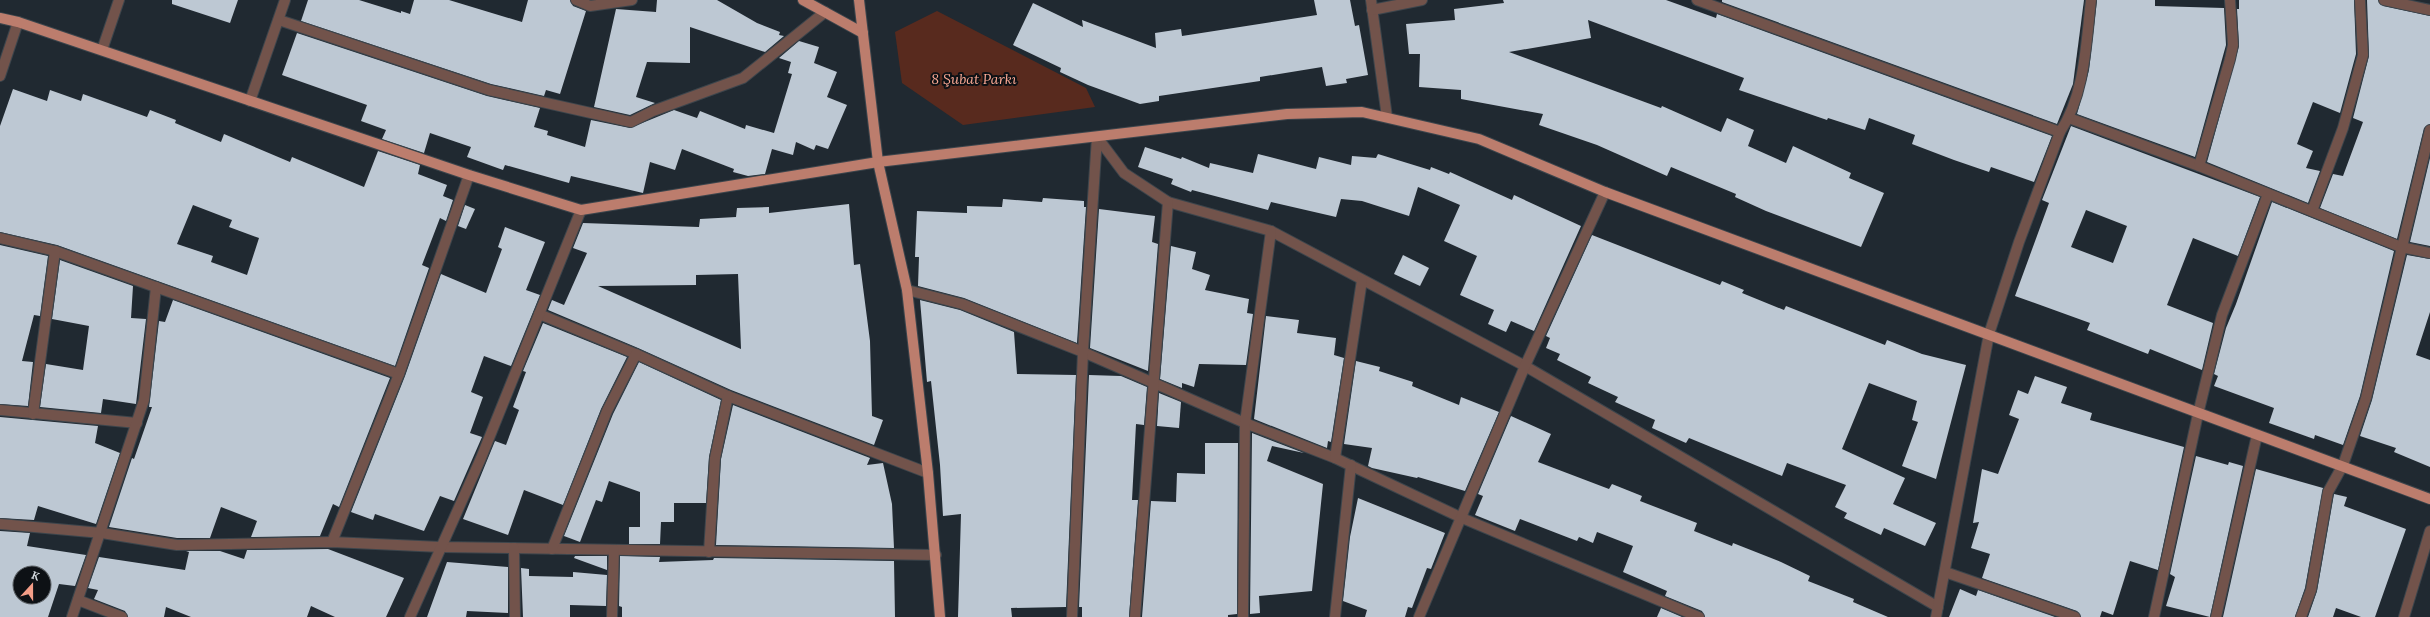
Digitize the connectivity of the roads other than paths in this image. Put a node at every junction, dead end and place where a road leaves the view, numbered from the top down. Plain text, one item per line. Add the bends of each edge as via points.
1 (119, 0) edge
2 (285, 0) edge
3 (576, 0) edge
4 (632, 0) edge
5 (803, 0) edge
6 (859, 0) edge
7 (1422, 0) edge
8 (1697, 0) edge
9 (2091, 0) edge
10 (2230, 0) edge
11 (2360, 0) edge
12 (2384, 0) edge
13 (1371, 5) edge
14 (2430, 10) edge
15 (825, 12) junction
16 (0, 18) edge
17 (279, 20) junction
18 (18, 22) junction
19 (863, 33) junction
20 (102, 50) junction
21 (0, 76) edge
22 (250, 101) junction
23 (1387, 117) junction
24 (2069, 118) junction
25 (2430, 130) edge
26 (2060, 132) junction
27 (1098, 137) junction
28 (878, 162) junction
29 (2199, 166) junction
30 (469, 175) junction
31 (1605, 192) junction
32 (2268, 194) junction
33 (1168, 202) junction
34 (581, 210) junction
35 (2312, 210) junction
36 (1271, 231) junction
37 (0, 238) edge
38 (2401, 247) junction
39 (54, 251) junction
40 (2430, 253) edge
41 (1362, 280) junction
42 (156, 287) junction
43 (907, 290) junction
44 (539, 314) junction
45 (1989, 334) junction
46 (1083, 352) junction
47 (636, 354) junction
48 (1525, 366) junction
49 (399, 374) junction
50 (1154, 382) junction
51 (728, 396) junction
52 (0, 410) edge
53 (32, 414) junction
54 (2198, 414) junction
55 (137, 423) junction
56 (1245, 423) junction
57 (2257, 435) junction
58 (1335, 458) junction
59 (1351, 465) junction
60 (2343, 466) junction
61 (928, 473) junction
62 (2430, 499) edge
63 (1462, 518) junction
64 (0, 524) edge
65 (2430, 531) edge
66 (102, 533) junction
67 (332, 542) junction
68 (441, 547) junction
69 (514, 548) junction
70 (552, 549) junction
71 (614, 550) junction
72 (709, 552) junction
73 (936, 555) junction
74 (1946, 572) junction
75 (78, 600) junction
76 (1937, 612) edge
77 (72, 617) edge
78 (122, 617) edge
79 (410, 617) edge
80 (516, 617) edge
81 (612, 617) edge
82 (940, 617) edge
83 (1072, 617) edge
84 (1135, 617) edge
85 (1243, 617) edge
86 (1335, 617) edge
87 (1419, 617) edge
88 (1699, 617) edge
89 (2075, 617) edge
90 (2154, 617) edge
91 (2216, 617) edge
92 (2301, 617) edge
93 (2404, 617) edge

1 - 20 street
2 - 17 street
3 - 4 street via 590,6
5 - 15 main road
6 - 19 main road
7 - 13 street
8 - 26 street
9 - 24 street via 2082,72
10 - 29 street via 2233,45
11 - 35 street via 2363,55 2343,128
12 - 14 street
13 - 23 street
15 - 17 street via 744,78 653,111 631,122 489,90
15 - 19 main road
16 - 18 main road
17 - 22 street
18 - 20 main road
18 - 21 street
19 - 28 main road
20 - 22 main road
22 - 30 main road
23 - 27 main road via 1362,112 1287,114
23 - 31 main road via 1479,139
24 - 26 street
24 - 29 street
25 - 38 street
26 - 45 street via 2019,242
27 - 28 main road
27 - 33 street via 1124,173
27 - 46 street
28 - 34 main road
28 - 43 main road
29 - 32 street
30 - 34 main road
30 - 49 street
31 - 45 main road
31 - 48 street
32 - 35 street
32 - 54 street via 2222,315
33 - 36 street
33 - 50 street
34 - 44 street
35 - 38 street
36 - 41 street
36 - 56 street
37 - 39 street
38 - 40 street
38 - 60 street via 2366,398
39 - 42 street
39 - 53 street
41 - 48 street
41 - 58 street
42 - 49 street
42 - 55 street via 144,400
43 - 46 street via 962,304
43 - 61 main road
44 - 47 street
44 - 68 street via 481,458
45 - 54 main road
45 - 74 street
46 - 50 street
46 - 83 street
47 - 51 street
47 - 70 street via 606,411
48 - 63 street
48 - 76 street
49 - 67 street
50 - 56 street
50 - 84 street
51 - 61 street
51 - 72 street via 715,458
52 - 53 street
53 - 55 street
54 - 57 main road
54 - 90 street
55 - 66 street
56 - 58 street
56 - 85 street
57 - 60 main road
57 - 91 street
58 - 59 street
59 - 63 street
59 - 86 street
60 - 62 main road
60 - 92 street via 2328,492 2310,590
61 - 73 main road
63 - 87 street
63 - 88 street
64 - 66 street
65 - 93 street
66 - 67 street via 177,545
66 - 75 street
67 - 68 street
68 - 69 street
68 - 79 street
69 - 70 street
69 - 80 street
70 - 71 street
71 - 72 street
71 - 81 street
72 - 73 street
73 - 82 main road
74 - 76 street
74 - 89 street
75 - 77 street
75 - 78 street

